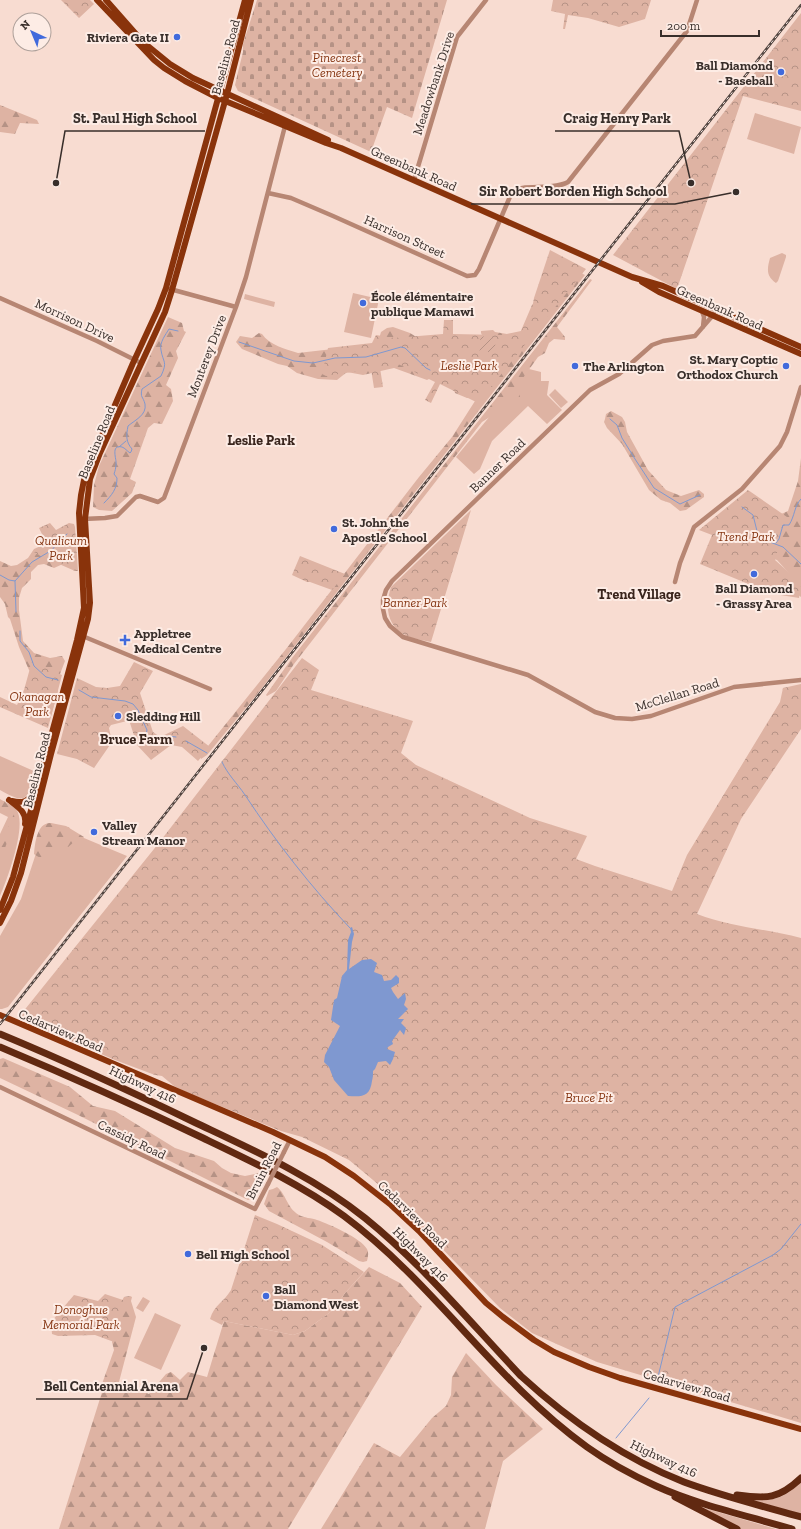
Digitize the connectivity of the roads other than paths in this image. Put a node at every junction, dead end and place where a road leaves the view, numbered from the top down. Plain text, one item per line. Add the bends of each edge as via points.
1 (97, 0) edge
2 (106, 0) edge
3 (245, 0) edge
4 (251, 0) edge
5 (486, 0) edge
6 (697, 0) edge
7 (220, 90) junction
8 (227, 94) junction
9 (218, 98) junction
10 (225, 100) junction
11 (286, 126) junction
12 (341, 148) junction
13 (414, 180) junction
14 (268, 192) junction
15 (501, 219) junction
16 (632, 276) junction
17 (166, 288) junction
18 (172, 290) junction
19 (0, 298) edge
20 (236, 307) junction
21 (702, 311) junction
22 (715, 313) junction
23 (703, 328) junction
24 (801, 347) edge
25 (801, 354) edge
26 (135, 360) junction
27 (141, 363) junction
28 (801, 387) edge
29 (82, 519) junction
30 (675, 582) dead end
31 (81, 635) junction
32 (452, 652) joint
33 (801, 680) edge
34 (210, 689) dead end
35 (39, 779) junction
36 (23, 840) junction
37 (0, 910) edge
38 (0, 923) edge
39 (0, 1015) edge
40 (0, 1034) edge
41 (0, 1047) edge
42 (0, 1087) edge
43 (290, 1140) junction
44 (255, 1209) joint
45 (801, 1429) edge
46 (801, 1478) edge
47 (658, 1487) junction
48 (709, 1491) junction
49 (801, 1517) edge
50 (737, 1529) edge
51 (792, 1529) edge

1 - 9 main road, Greenbank Road via 140,47 164,68
2 - 7 main road, Greenbank Road via 154,52 181,71
3 - 7 main road, Baseline Road
4 - 8 main road, Baseline Road
5 - 13 street, Meadowbank Drive via 457,37
6 - 15 street, Harrison Street via 687,30 568,182 556,186 515,189
7 - 8 main road, Greenbank Road
7 - 9 main road, Baseline Road
8 - 10 main road, Baseline Road
8 - 12 main road, Greenbank Road via 312,132
9 - 10 main road, Greenbank Road
9 - 17 main road, Baseline Road
10 - 11 main road, Greenbank Road
10 - 18 main road, Baseline Road
11 - 12 main road, Greenbank Road
11 - 14 street, Monterey Drive
12 - 13 main road, Greenbank Road
13 - 15 main road, Greenbank Road
14 - 15 street, Harrison Street via 291,198 467,276 477,272
14 - 20 street, Monterey Drive
15 - 16 main road, Greenbank Road
16 - 21 main road, Greenbank Road via 659,292
16 - 22 main road, Greenbank Road via 663,286
17 - 18 street
17 - 26 main road, Baseline Road
18 - 20 street
18 - 27 main road, Baseline Road via 165,312
19 - 26 street, Morrison Drive
20 - 29 street, Monterey Drive via 164,498 158,502 136,497 117,516
21 - 22 main road, Greenbank Road
21 - 23 street
22 - 23 street, Banner Road
22 - 24 main road, Greenbank Road
22 - 25 main road, Greenbank Road
23 - 32 street, Banner Road via 694,337 663,340 652,345 619,374 590,390 392,581 383,600 383,609 390,626 403,637
26 - 27 street, Morrison Drive
26 - 29 main road, Baseline Road via 88,466 81,495
27 - 29 main road, Baseline Road via 94,468
28 - 30 street via 780,446 742,489 694,527
29 - 31 main road, Baseline Road via 90,603
31 - 34 street
31 - 35 main road, Baseline Road
31 - 38 main road, Baseline Road via 21,873
32 - 33 street, McClellan Road via 528,675 595,712 625,719 651,716 734,687
35 - 36 main road, Baseline Road
35 - 36 main road via 32,795 26,801 19,803 9,800 21,809 25,816
36 - 37 main road, Baseline Road via 11,885
39 - 43 main road, Cedarview Road
40 - 48 highway, Highway 416 via 82,1068 311,1180 364,1218 404,1252 541,1395 623,1453
41 - 47 highway, Highway 416 via 210,1141 328,1204 393,1256 509,1380 549,1417 588,1448
42 - 44 street, Cassidy Road
43 - 44 street, Bruin Road, bridge
43 - 45 main road, Cedarview Road via 324,1157 366,1184 416,1229 486,1303 547,1348 620,1378
46 - 48 highway via 786,1492 770,1497
47 - 50 highway
47 - 51 highway, Highway 416 via 702,1503
48 - 49 highway, Highway 416

